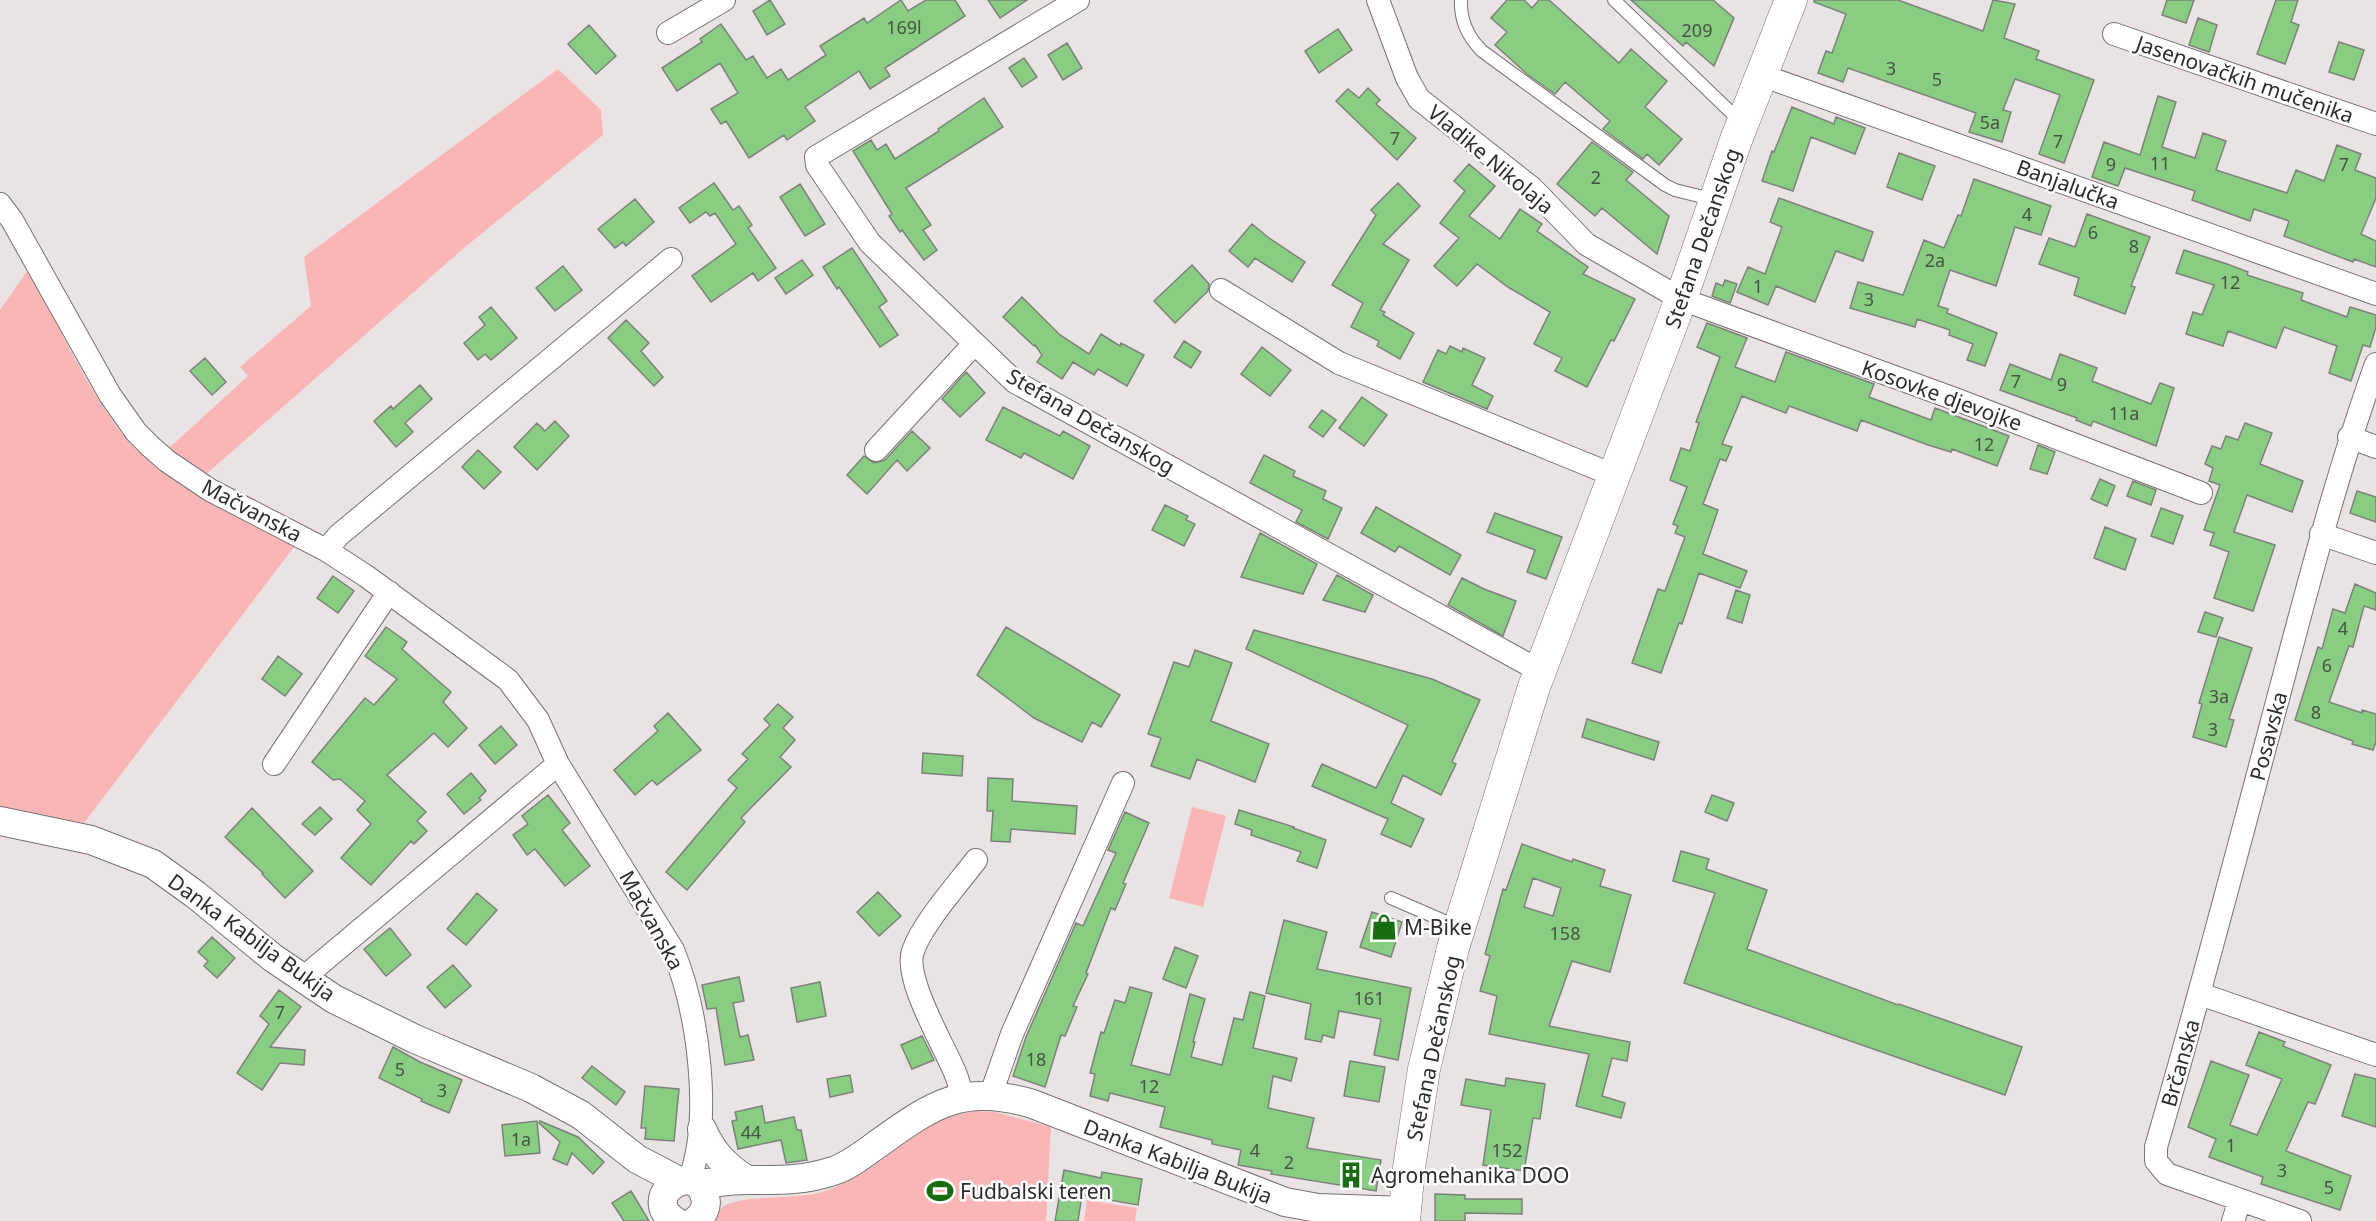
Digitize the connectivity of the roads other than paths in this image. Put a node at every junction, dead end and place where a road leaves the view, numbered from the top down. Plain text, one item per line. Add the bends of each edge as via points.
1 (724, 0) edge
2 (1078, 0) edge
3 (1378, 0) edge
4 (1461, 0) edge
5 (1614, 0) edge
6 (1791, 0) edge
7 (668, 33) dead end
8 (2114, 34) dead end
9 (1761, 75) junction
10 (1742, 124) junction
11 (2376, 124) edge
12 (1716, 200) junction
13 (0, 204) edge
14 (671, 259) dead end
15 (1221, 290) dead end
16 (2376, 294) edge
17 (1682, 299) junction
18 (974, 344) junction
19 (2376, 364) edge
20 (2349, 437) junction
21 (2376, 447) edge
22 (876, 450) dead end
23 (1613, 475) junction
24 (2201, 493) dead end
25 (2321, 534) junction
26 (326, 550) junction
27 (2376, 554) edge
28 (389, 592) junction
29 (1540, 671) junction
30 (274, 764) dead end
31 (558, 764) junction
32 (1123, 783) dead end
33 (0, 821) edge
34 (976, 860) dead end
35 (1391, 898) dead end
36 (1459, 928) junction
37 (303, 978) junction
38 (2200, 994) junction
39 (2376, 1055) edge
40 (991, 1094) junction
41 (962, 1097) junction
42 (702, 1129) junction
43 (758, 1181) junction
44 (686, 1207) edge
45 (2236, 1210) edge
46 (1404, 1216) edge
47 (2300, 1221) edge

1 - 7 street
2 - 18 street, Stefana Dečanskog via 816,157 817,165 870,243
3 - 17 street, Vladike Nikolaja via 1407,78 1419,99 1533,188 1586,243
4 - 12 lane via 1466,29 1482,51 1665,185
5 - 10 lane
6 - 9 main road, Stefana Dečanskog
8 - 11 street, Jasenovačkih mučenika
9 - 10 main road, Stefana Dečanskog
9 - 16 street, Banjalučka
10 - 12 main road, Stefana Dečanskog
12 - 17 main road, Stefana Dečanskog
13 - 26 street, Mačvanska via 110,395 136,432 167,461 210,490
14 - 26 street via 339,535
15 - 23 street via 1339,363
17 - 23 main road, Stefana Dečanskog
17 - 24 street, Kosovke djevojke
18 - 22 street
18 - 29 street, Stefana Dečanskog via 1015,382
19 - 20 street
20 - 21 street
20 - 25 street
23 - 29 main road, Stefana Dečanskog
25 - 27 street
25 - 38 street, Posavska
26 - 28 street, Mačvanska
28 - 30 street
28 - 31 street, Mačvanska via 508,680 538,720
29 - 36 main road, Stefana Dečanskog
31 - 37 street
31 - 42 street, Mačvanska via 673,950 683,974 698,1057
32 - 40 street via 1012,1034
33 - 37 street, Danka Kabilja Bukija via 91,840 153,864
34 - 41 street via 935,914 913,950 910,963 916,987 957,1077
35 - 36 lane
36 - 46 main road, Stefana Dečanskog via 1425,1069
37 - 44 street, Danka Kabilja Bukija via 334,999 415,1039 531,1088 581,1115
38 - 39 street, Brčanska
38 - 45 street, Brčanska via 2156,1147 2156,1161 2167,1174
40 - 41 street, Danka Kabilja Bukija
40 - 46 street, Danka Kabilja Bukija via 1030,1102 1285,1202
41 - 43 street, Danka Kabilja Bukija via 928,1110 836,1170 813,1177
42 - 43 street via 721,1161
42 - 44 street, Mačvanska
43 - 44 street, Danka Kabilja Bukija
45 - 47 street, Brčanska

